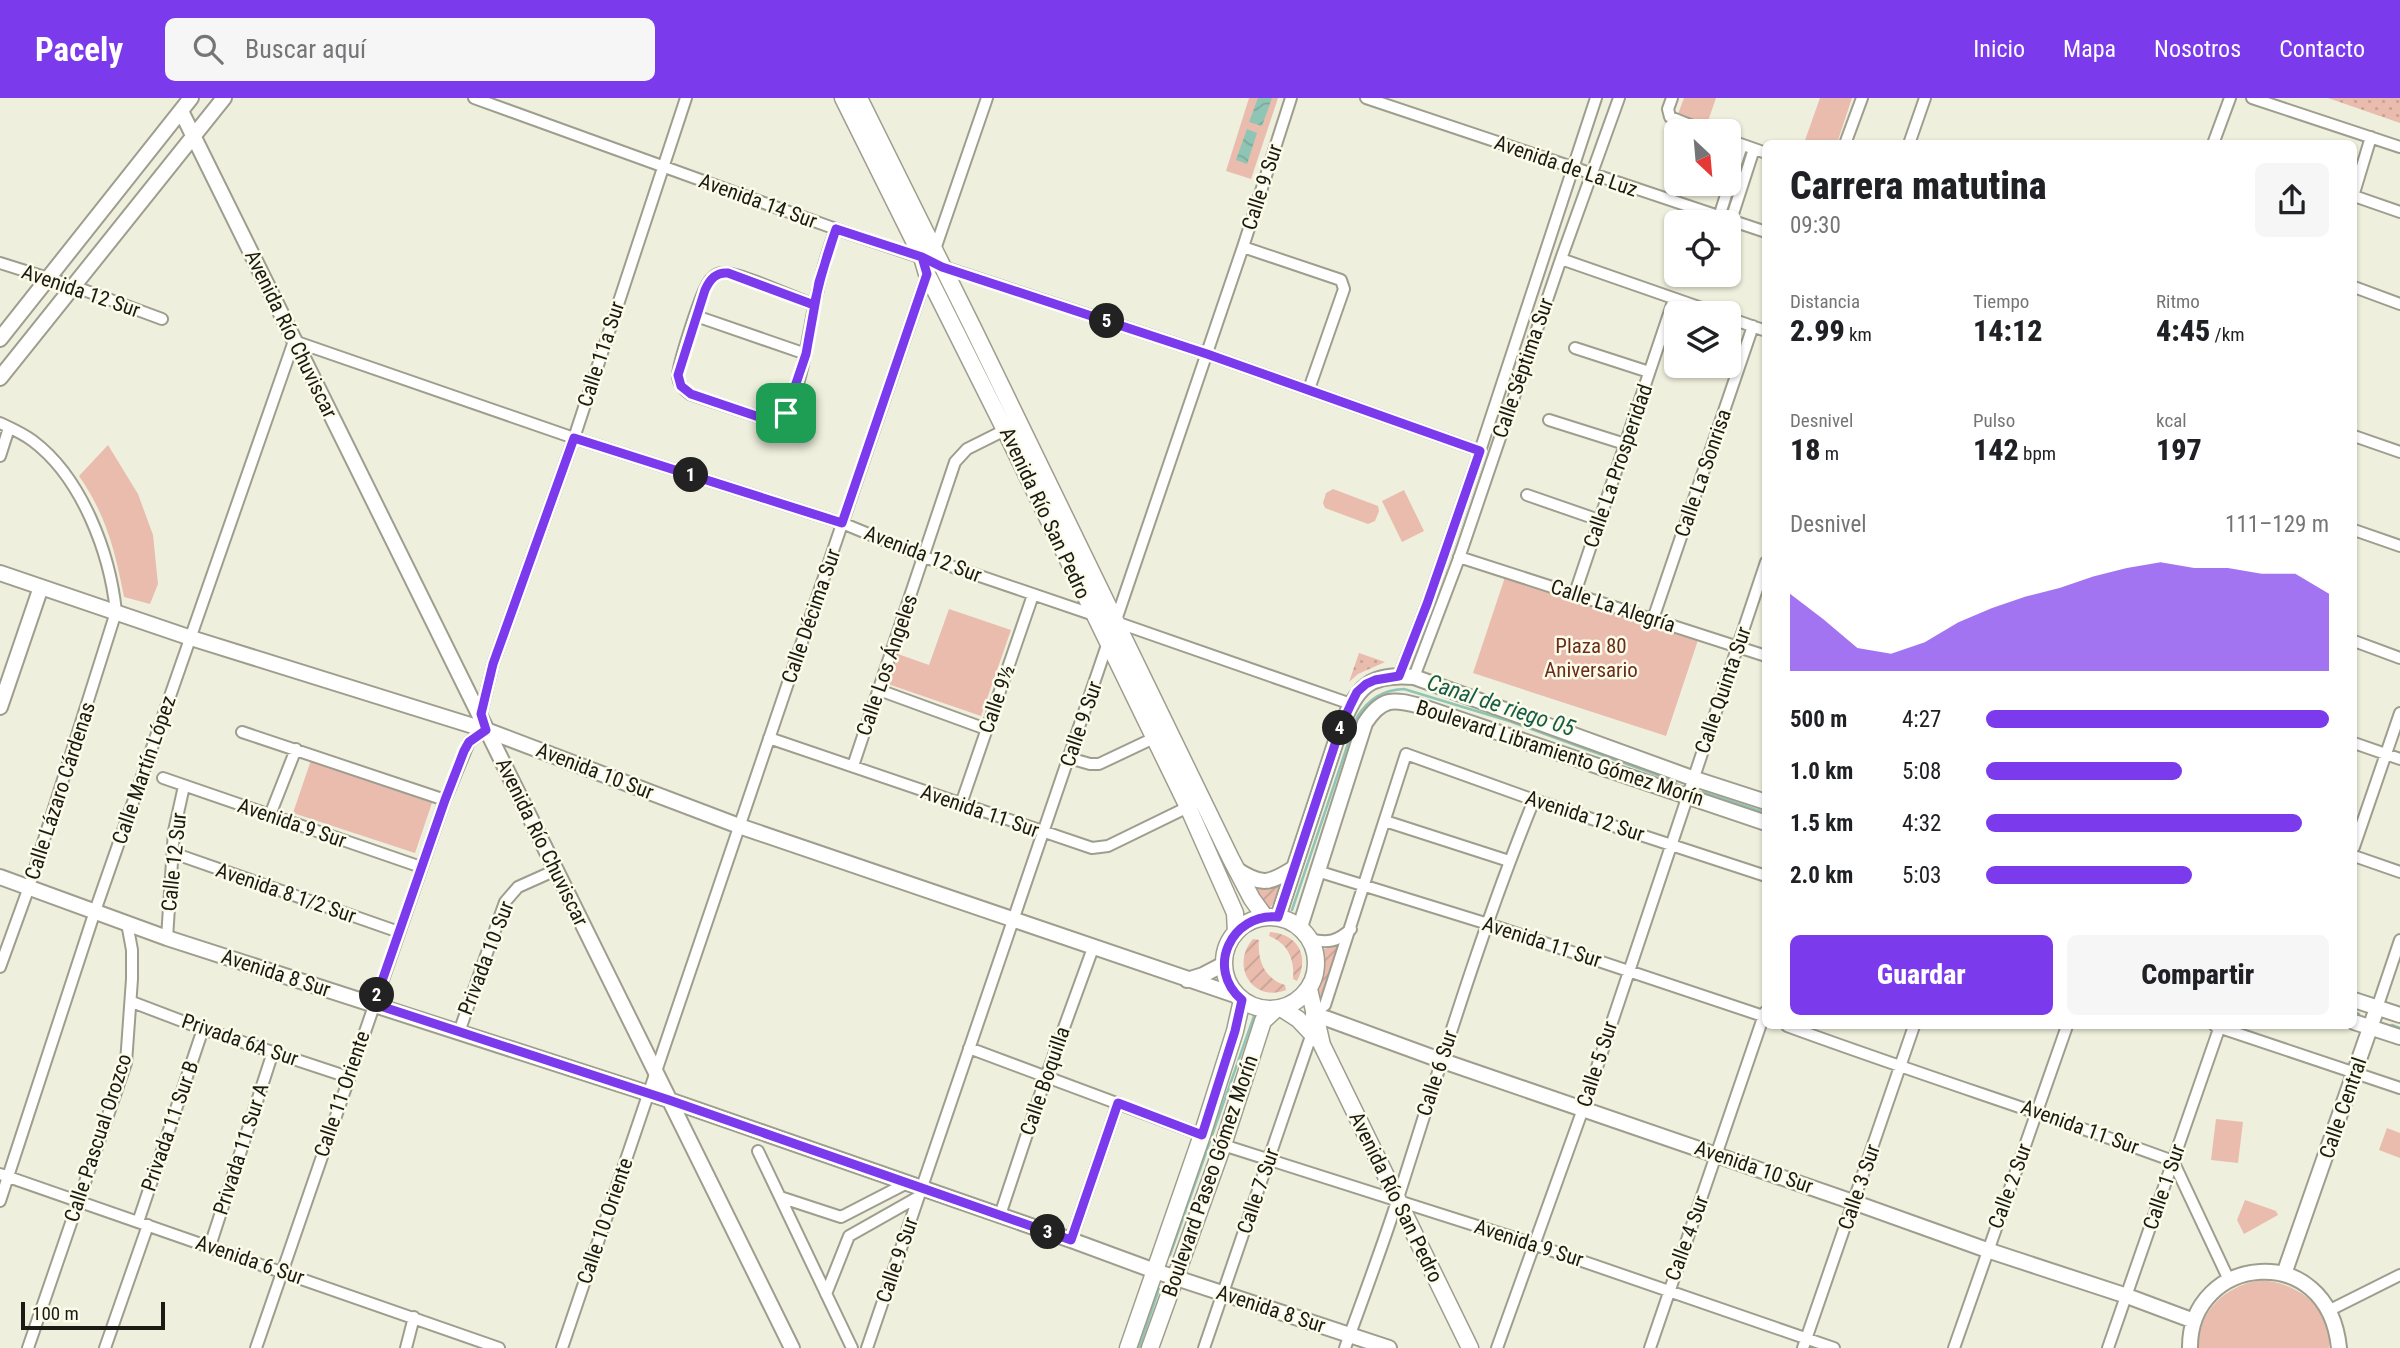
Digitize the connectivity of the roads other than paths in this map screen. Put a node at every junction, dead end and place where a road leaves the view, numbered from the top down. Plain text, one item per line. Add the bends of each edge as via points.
1 (191, 98) edge
2 (224, 98) edge
3 (474, 98) edge
4 (687, 98) edge
5 (843, 98) edge
6 (859, 98) edge
7 (987, 98) edge
8 (1291, 98) edge
9 (1366, 98) edge
10 (1596, 98) edge
11 (1619, 98) edge
12 (1672, 98) edge
13 (1862, 98) edge
14 (1925, 98) edge
15 (2230, 98) edge
16 (2252, 98) edge
17 (177, 104) edge
18 (1675, 119) edge
19 (193, 136) junction
20 (2371, 137) junction
21 (1846, 140) edge
22 (1910, 140) edge
23 (2214, 140) edge
24 (1741, 144) edge
25 (1748, 147) junction
26 (2400, 147) edge
27 (1762, 152) edge
28 (662, 167) junction
29 (1572, 168) junction
30 (1592, 175) junction
31 (2357, 185) edge
32 (2357, 196) edge
33 (1698, 210) edge
34 (1722, 210) edge
35 (1733, 210) edge
36 (2400, 212) edge
37 (1741, 223) edge
38 (836, 229) junction
39 (1762, 231) edge
40 (1243, 247) junction
41 (1561, 259) junction
42 (931, 262) junction
43 (0, 263) edge
44 (48, 278) junction
45 (73, 286) junction
46 (2357, 288) edge
47 (1674, 299) junction
48 (1680, 301) edge
49 (2400, 303) edge
50 (814, 305) junction
51 (696, 316) junction
52 (162, 319) dead end
53 (1741, 322) edge
54 (1753, 326) junction
55 (1762, 329) edge
56 (0, 339) edge
57 (294, 341) junction
58 (1575, 348) dead end
59 (806, 354) junction
60 (1207, 354) junction
61 (1649, 372) junction
62 (0, 378) edge
63 (1309, 389) junction
64 (1549, 419) dead end
65 (5, 425) edge
66 (1005, 430) junction
67 (2357, 437) edge
68 (574, 438) junction
69 (1625, 444) junction
70 (1480, 451) junction
71 (2400, 452) edge
72 (0, 456) edge
73 (1527, 495) dead end
74 (1599, 520) junction
75 (842, 523) junction
76 (2357, 531) edge
77 (2400, 546) edge
78 (924, 557) junction
79 (1459, 557) junction
80 (0, 573) edge
81 (1762, 574) edge
82 (41, 587) junction
83 (1575, 593) junction
84 (1033, 596) junction
85 (116, 612) junction
86 (1093, 615) junction
87 (1653, 619) junction
88 (1115, 622) junction
89 (191, 638) junction
90 (2357, 642) edge
91 (1108, 645) junction
92 (1738, 647) junction
93 (1762, 655) edge
94 (2400, 658) edge
95 (1406, 677) junction
96 (878, 690) junction
97 (1351, 704) junction
98 (0, 706) edge
99 (2400, 713) edge
100 (986, 729) junction
101 (486, 730) junction
102 (242, 732) dead end
103 (769, 738) junction
104 (1154, 738) junction
105 (2357, 744) edge
106 (296, 749) junction
107 (2386, 754) junction
108 (1069, 758) junction
109 (2400, 759) edge
110 (853, 766) junction
111 (163, 778) dead end
112 (1692, 778) junction
113 (184, 786) junction
114 (1686, 794) junction
115 (445, 800) junction
116 (1534, 800) junction
117 (1762, 801) edge
118 (961, 804) junction
119 (1188, 807) junction
120 (270, 815) junction
121 (1385, 821) junction
122 (1762, 821) edge
123 (739, 826) junction
124 (1043, 833) junction
125 (2357, 838) edge
126 (1671, 845) junction
127 (173, 853) junction
128 (2357, 857) edge
129 (1509, 861) junction
130 (421, 867) junction
131 (1294, 868) junction
132 (1236, 869) junction
133 (556, 870) junction
134 (1317, 871) junction
135 (2400, 872) edge
136 (1762, 875) edge
137 (0, 877) edge
138 (1365, 886) junction
139 (29, 887) junction
140 (95, 911) junction
141 (1271, 917) junction
142 (1013, 920) junction
143 (127, 923) junction
144 (1488, 924) junction
145 (1351, 929) junction
146 (398, 932) junction
147 (1236, 932) junction
148 (1305, 933) junction
149 (167, 938) junction
150 (2400, 940) edge
151 (1093, 948) junction
152 (1224, 964) junction
153 (0, 968) edge
154 (1628, 971) junction
155 (1186, 980) junction
156 (1309, 989) junction
157 (1240, 998) junction
158 (2357, 1001) edge
159 (132, 1002) junction
160 (374, 1004) junction
161 (2377, 1007) junction
162 (1278, 1008) junction
163 (1762, 1014) edge
164 (1314, 1015) junction
165 (2400, 1015) edge
166 (2357, 1023) edge
167 (1762, 1024) edge
168 (2371, 1027) junction
169 (1795, 1029) edge
170 (1913, 1029) edge
171 (2066, 1029) edge
172 (2216, 1029) edge
173 (2226, 1029) edge
174 (203, 1030) junction
175 (458, 1032) junction
176 (2400, 1037) edge
177 (1317, 1039) junction
178 (969, 1048) junction
179 (273, 1052) junction
180 (1440, 1060) junction
181 (1901, 1068) junction
182 (657, 1074) junction
183 (2356, 1074) junction
184 (348, 1077) junction
185 (1046, 1077) junction
186 (2400, 1088) edge
187 (648, 1094) junction
188 (669, 1100) junction
189 (1118, 1103) junction
190 (1583, 1109) junction
191 (2037, 1111) junction
192 (1202, 1135) junction
193 (1223, 1144) junction
194 (758, 1152) dead end
195 (1717, 1155) junction
196 (1268, 1160) junction
197 (2173, 1161) junction
198 (4, 1176) edge
199 (907, 1183) junction
200 (920, 1193) junction
201 (780, 1197) junction
202 (1398, 1200) junction
203 (0, 1201) edge
204 (1853, 1202) junction
205 (78, 1203) junction
206 (1000, 1215) junction
207 (143, 1224) junction
208 (1071, 1240) junction
209 (1534, 1244) junction
210 (210, 1246) junction
211 (1987, 1250) junction
212 (281, 1271) junction
213 (1155, 1271) junction
214 (2284, 1274) junction
215 (2400, 1275) edge
216 (1175, 1278) junction
217 (2229, 1280) junction
218 (1669, 1290) junction
219 (1223, 1293) junction
220 (826, 1294) junction
221 (2127, 1296) junction
222 (2330, 1310) junction
223 (415, 1317) junction
224 (2194, 1321) junction
225 (1348, 1341) edge
226 (1804, 1344) edge
227 (28, 1348) edge
228 (105, 1348) edge
229 (256, 1348) edge
230 (406, 1348) edge
231 (499, 1348) edge
232 (562, 1348) edge
233 (792, 1348) edge
234 (852, 1348) edge
235 (867, 1348) edge
236 (1128, 1348) edge
237 (1150, 1348) edge
238 (1204, 1348) edge
239 (1389, 1348) edge
240 (1470, 1348) edge
241 (1497, 1348) edge
242 (1650, 1348) edge
243 (1834, 1348) edge
244 (1954, 1348) edge
245 (2108, 1348) edge
246 (2190, 1348) edge
247 (2339, 1348) edge

1 - 17 main road
2 - 19 main road
3 - 28 street, Avenida 14 Sur
4 - 28 street, Calle 11a Sur
5 - 42 main road, Avenida Río San Pedro
6 - 42 main road, Avenida Río San Pedro
7 - 42 street, Calle Décima Sur
8 - 40 street, Calle 9 Sur
9 - 29 street, Avenida de La Luz
10 - 29 street, Calle Séptima Sur
11 - 30 street, Calle Séptima Sur
12 - 18 street via 1668,109
13 - 21 street
14 - 22 street
15 - 23 street
16 - 20 street
17 - 19 main road, Avenida Río Chuviscar
17 - 44 main road
19 - 45 main road
19 - 57 main road, Avenida Río Chuviscar
20 - 26 street
20 - 31 street
24 - 25 street
25 - 27 street
25 - 34 street
25 - 35 street
28 - 38 street, Avenida 14 Sur
28 - 68 street, Calle 11a Sur
29 - 30 street, Avenida de La Luz
29 - 70 street, Calle Séptima Sur
30 - 33 street, Avenida de La Luz
30 - 41 street, Calle Séptima Sur
32 - 36 street
37 - 39 street, Avenida de La Luz
38 - 42 street, Avenida 14 Sur
38 - 50 street
40 - 60 street, Calle 9 Sur
40 - 63 street via 1341,279 1345,285
41 - 47 street
41 - 79 street, Calle Séptima Sur
42 - 60 street, Avenida 14 Sur
42 - 66 main road, Avenida Río San Pedro
42 - 75 street, Calle Décima Sur
42 - 88 main road, Avenida Río San Pedro
43 - 44 street, Avenida 12 Sur
44 - 45 street, Avenida 12 Sur
44 - 56 main road
45 - 52 street, Avenida 12 Sur
45 - 62 main road
46 - 49 street
47 - 48 street
47 - 61 street, Calle La Prosperidad
50 - 51 street via 722,272 708,283
50 - 59 street
51 - 59 street
51 - 59 street via 678,375 681,386 691,394 762,418 779,419 790,404
53 - 54 street
54 - 55 street
54 - 87 street, Calle La Sonrisa
57 - 68 street, Avenida 12 Sur
57 - 89 street, Calle Martín López
57 - 101 main road, Avenida Río Chuviscar
58 - 61 street
60 - 63 street, Avenida 14 Sur
60 - 88 street, Calle 9 Sur
61 - 69 street, Calle La Prosperidad
63 - 70 street, Avenida 14 Sur
64 - 69 street
65 - 72 street
65 - 85 street via 31,439 53,460 86,511 107,563
66 - 78 street, Calle Los Ángeles via 957,457
66 - 86 main road, Avenida Río San Pedro
67 - 71 street
68 - 75 street, Avenida 12 Sur
68 - 101 street, Calle 11a Sur via 493,664 481,714
69 - 74 street, Calle La Prosperidad
70 - 95 street, Calle Séptima Sur via 1419,626
73 - 74 street
74 - 83 street, Calle La Prosperidad
75 - 78 street, Avenida 12 Sur
75 - 103 street, Calle Décima Sur
76 - 77 street
78 - 84 street, Avenida 12 Sur
78 - 96 street, Calle Los Ángeles
79 - 83 street, Calle La Alegría
79 - 95 street, Calle Séptima Sur
80 - 82 main road, Avenida 10 Sur
81 - 92 street, Calle Quinta Sur
82 - 85 main road, Avenida 10 Sur
82 - 98 main road
83 - 87 street, Calle La Alegría
84 - 86 street, Avenida 12 Sur
84 - 100 street, Calle 9½
85 - 89 main road, Avenida 10 Sur
85 - 139 street, Calle Lázaro Cárdenas
86 - 88 street, Avenida 12 Sur
86 - 91 main road, Avenida Río San Pedro
87 - 92 street, Calle La Alegría
88 - 91 street, Calle 9 Sur
88 - 97 street, Avenida 12 Sur
88 - 132 main road, Avenida Río San Pedro
89 - 101 main road, Avenida 10 Sur
89 - 140 street, Calle Martín López
90 - 94 street
91 - 104 main road, Avenida Río San Pedro
91 - 108 street, Calle 9 Sur
92 - 93 street, Calle La Alegría
92 - 112 street, Calle Quinta Sur
95 - 97 main road, Boulevard Libramiento Gómez Morín via 1366,684
95 - 112 main road, Boulevard Libramiento Gómez Morín
96 - 100 street
96 - 110 street, Calle Los Ángeles
97 - 131 main road, Boulevard Libramiento Gómez Morín
99 - 107 street
100 - 118 street, Calle 9½
101 - 115 street, Calle 11 Oriente via 469,742
101 - 123 main road, Avenida 10 Sur
101 - 133 main road, Avenida Río Chuviscar
102 - 106 street
103 - 110 street, Avenida 11 Sur
103 - 123 street, Calle Décima Sur
104 - 108 street via 1098,764
104 - 119 main road, Avenida Río San Pedro
105 - 107 street
106 - 115 street
106 - 120 street
107 - 109 street
107 - 125 street
108 - 124 street, Calle 9 Sur
110 - 118 street, Avenida 11 Sur
111 - 113 street, Avenida 9 Sur
112 - 114 street, Calle 5 Sur
112 - 117 main road, Boulevard Libramiento Gómez Morín
113 - 120 street, Avenida 9 Sur
113 - 127 street, Calle 12 Sur
114 - 122 main road, Boulevard Libramiento Gómez Morín
114 - 126 street, Calle 5 Sur
114 - 134 main road, Boulevard Libramiento Gómez Morín via 1420,706 1390,701 1373,711 1365,723
115 - 130 street, Calle 11 Oriente
116 - 121 street, Avenida 12 Sur via 1406,754
116 - 126 street, Avenida 12 Sur
116 - 129 street, Calle 6 Sur
118 - 124 street, Avenida 11 Sur
119 - 124 street, Avenida 11 Sur via 1103,848
119 - 147 main road, Avenida Río San Pedro via 1235,913
120 - 130 street, Avenida 9 Sur
121 - 129 street
121 - 138 street
123 - 142 main road, Avenida 10 Sur
123 - 182 street, Calle Décima Sur
124 - 142 street, Calle 9 Sur
126 - 136 street, Avenida 12 Sur
126 - 154 street, Calle 5 Sur
127 - 146 street, Avenida 8 1/2 Sur
127 - 149 street, Calle 12 Sur
128 - 135 street
129 - 144 street, Calle 6 Sur
130 - 146 street, Calle 11 Oriente
131 - 132 main road via 1261,882
131 - 141 main road, Boulevard Libramiento Gómez Morín
132 - 141 main road, Avenida Río San Pedro via 1252,900
133 - 175 street, Privada 10 Sur via 518,887 505,902
133 - 182 main road, Avenida Río Chuviscar
134 - 138 street, Avenida 11 Sur
134 - 148 main road, Boulevard Libramiento Gómez Morín
137 - 139 main road, Avenida 8 Sur
138 - 144 street, Avenida 11 Sur
138 - 145 street
139 - 140 main road, Avenida 8 Sur
139 - 153 street, Calle Lázaro Cárdenas
140 - 143 main road, Avenida 8 Sur
140 - 198 street, Calle Martín López
141 - 147 main road via 1254,919
141 - 148 main road
142 - 151 main road, Avenida 10 Sur
142 - 178 street, Calle 9 Sur
143 - 149 main road, Avenida 8 Sur
143 - 159 street, Calle Pascual Orozco
144 - 154 street, Avenida 11 Sur
144 - 180 street, Calle 6 Sur
145 - 148 street via 1322,942
145 - 164 street via 1325,1005
146 - 160 street, Calle 11 Oriente
147 - 152 main road
148 - 156 main road, Avenida Río San Pedro via 1317,964
149 - 160 main road, Avenida 8 Sur
150 - 161 street, Calle Central
151 - 155 main road, Avenida 10 Sur
151 - 185 street, Calle Boquilla
152 - 155 main road
152 - 157 main road via 1225,975
154 - 163 street, Avenida 11 Sur
154 - 190 street, Calle 5 Sur
155 - 157 main road, Avenida 10 Sur
156 - 162 main road
156 - 164 main road, Avenida Río San Pedro
157 - 162 main road, Avenida Río San Pedro via 1264,1009
157 - 192 main road, Boulevard Paseo Gómez Morín via 1235,1031
158 - 161 main road
159 - 174 street, Privada 6A Sur
159 - 205 street, Calle Pascual Orozco via 126,1063
160 - 175 main road, Avenida 8 Sur
160 - 184 street, Calle 11 Oriente
161 - 165 main road
161 - 168 main road, Calle Central
162 - 177 main road, Avenida Río San Pedro via 1292,1014
162 - 193 main road, Boulevard Paseo Gómez Morín via 1263,1021
164 - 177 main road, Avenida Río San Pedro
164 - 180 main road, Avenida 10 Sur
166 - 168 main road
167 - 195 street, Calle 4 Sur
168 - 176 main road
168 - 183 main road, Calle Central
169 - 181 street, Avenida 11 Sur
170 - 181 street, Calle 3 Sur
171 - 191 street, Calle 2 Sur
172 - 197 street, Calle 1 Sur
173 - 183 street
174 - 179 street, Privada 6A Sur
174 - 207 street, Privada 11 Sur B
175 - 187 main road, Avenida 8 Sur
177 - 196 street, Calle 7 Sur
177 - 202 main road, Avenida Río San Pedro
178 - 185 street
178 - 200 street, Calle 9 Sur
179 - 184 street, Privada 6A Sur
179 - 210 street, Privada 11 Sur A
180 - 190 main road, Avenida 10 Sur
180 - 202 street, Calle 6 Sur
181 - 191 street, Avenida 11 Sur
181 - 204 street, Calle 3 Sur
182 - 187 street, Calle Décima Sur
182 - 188 main road, Avenida Río Chuviscar
183 - 186 street
183 - 214 main road, Calle Central
184 - 212 street, Calle 11 Oriente
185 - 189 street
185 - 206 street, Calle Boquilla
187 - 188 main road, Avenida 8 Sur
187 - 232 street, Calle 10 Oriente
188 - 199 main road, Avenida 8 Sur
188 - 233 main road, Avenida Río Chuviscar
189 - 192 street
189 - 208 street
190 - 195 main road, Avenida 10 Sur
190 - 209 street, Calle 5 Sur
191 - 197 street, Avenida 11 Sur
191 - 211 street, Calle 2 Sur
192 - 213 main road, Boulevard Paseo Gómez Morín
193 - 196 street, Avenida 9 Sur
193 - 216 main road, Boulevard Paseo Gómez Morín
194 - 201 street
195 - 204 main road, Avenida 10 Sur
195 - 218 street, Calle 4 Sur
196 - 202 street, Avenida 9 Sur
196 - 219 street, Calle 7 Sur
197 - 217 street
197 - 221 street, Calle 1 Sur
198 - 203 street, Calle Martín López
198 - 205 street, Avenida 6 Sur
199 - 200 main road, Avenida 8 Sur
199 - 201 street via 841,1217
200 - 206 main road, Avenida 8 Sur
200 - 220 street via 849,1237
200 - 235 street, Calle 9 Sur
201 - 220 street
202 - 209 street, Avenida 9 Sur
202 - 225 street, Calle 6 Sur
202 - 240 main road, Avenida Río San Pedro
204 - 211 main road, Avenida 10 Sur
204 - 226 street, Calle 3 Sur
205 - 207 street, Avenida 6 Sur
205 - 227 street, Calle Pascual Orozco
206 - 208 main road, Avenida 8 Sur
207 - 210 street, Avenida 6 Sur
207 - 228 street, Privada 11 Sur B
208 - 213 main road, Avenida 8 Sur
209 - 218 street, Avenida 9 Sur
209 - 241 street, Calle 5 Sur
210 - 212 street, Avenida 6 Sur
211 - 221 main road, Avenida 10 Sur
211 - 244 street, Calle 2 Sur
212 - 223 street, Avenida 6 Sur
212 - 229 street, Calle 11 Oriente
213 - 216 main road, Avenida 8 Sur
213 - 236 main road, Boulevard Paseo Gómez Morín
214 - 217 main road via 2247,1273
214 - 222 main road via 2311,1287
215 - 222 street
216 - 219 main road, Avenida 8 Sur
216 - 237 main road, Boulevard Paseo Gómez Morín
217 - 224 main road via 2202,1305
218 - 226 street, Avenida 9 Sur
218 - 242 street, Calle 4 Sur
219 - 225 main road, Avenida 8 Sur
219 - 238 street, Calle 7 Sur
220 - 234 street
221 - 224 main road, Avenida 10 Sur
221 - 245 street, Calle 1 Sur
222 - 247 main road
223 - 230 street
223 - 231 street, Avenida 6 Sur
224 - 246 main road
225 - 239 main road, Avenida 8 Sur
226 - 243 street, Avenida 9 Sur

